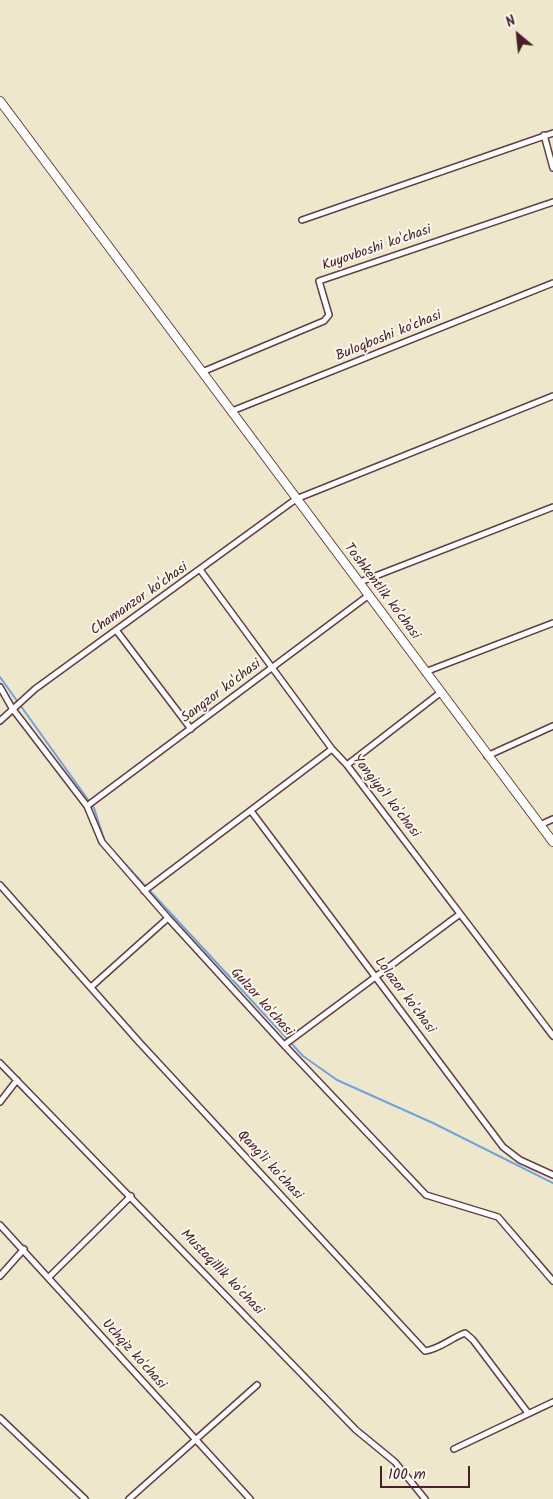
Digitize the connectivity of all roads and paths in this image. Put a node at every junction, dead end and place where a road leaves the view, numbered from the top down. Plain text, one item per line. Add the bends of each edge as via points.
1 (0, 101) edge
2 (553, 133) edge
3 (544, 135) junction
4 (553, 168) edge
5 (553, 202) edge
6 (302, 220) dead end
7 (553, 283) edge
8 (202, 372) junction
9 (553, 396) edge
10 (232, 411) junction
11 (296, 499) junction
12 (553, 507) edge
13 (201, 571) junction
14 (360, 582) junction
15 (369, 595) junction
16 (553, 624) edge
17 (116, 630) junction
18 (272, 668) junction
19 (425, 672) junction
20 (0, 687) edge
21 (440, 693) junction
22 (12, 708) junction
23 (0, 721) edge
24 (553, 726) edge
25 (191, 729) junction
26 (332, 749) junction
27 (487, 756) junction
28 (347, 764) junction
29 (87, 806) junction
30 (251, 811) junction
31 (553, 819) edge
32 (540, 825) junction
33 (553, 842) edge
34 (0, 885) edge
35 (144, 890) junction
36 (460, 914) junction
37 (168, 918) junction
38 (376, 976) junction
39 (91, 987) junction
40 (553, 1036) edge
41 (284, 1045) junction
42 (0, 1063) edge
43 (17, 1080) junction
44 (0, 1102) edge
45 (553, 1175) edge
46 (131, 1196) junction
47 (0, 1225) edge
48 (24, 1249) junction
49 (0, 1276) edge
50 (49, 1277) junction
51 (553, 1280) edge
52 (257, 1385) dead end
53 (553, 1402) edge
54 (528, 1413) junction
55 (0, 1418) edge
56 (195, 1440) junction
57 (454, 1449) dead end
58 (85, 1499) edge
59 (129, 1499) edge
60 (250, 1499) edge
61 (425, 1499) edge

1 - 8 main road, Toshkentlik ko'chasi
2 - 3 street
3 - 4 street
3 - 6 street
5 - 8 street, Kuyovboshi ko'chasi via 318,280 329,309 324,321
7 - 10 street, Buloqboshi ko'chasi
8 - 10 main road, Toshkentlik ko'chasi
9 - 11 street, Chamanzor ko'chasi
10 - 11 main road, Toshkentlik ko'chasi
11 - 13 street, Chamanzor ko'chasi
11 - 14 main road, Toshkentlik ko'chasi
12 - 14 street
13 - 17 street, Chamanzor ko'chasi
13 - 18 street, Yangiyo'l ko'chasi
14 - 15 main road, Toshkentlik ko'chasi
15 - 18 street, Sangzor ko'chasi
15 - 19 main road, Toshkentlik ko'chasi
16 - 19 street
17 - 22 street, Chamanzor ko'chasi
17 - 25 street
18 - 25 street, Sangzor ko'chasi
18 - 26 street, Yangiyo'l ko'chasi
19 - 21 main road, Toshkentlik ko'chasi
20 - 22 street, Gulzor ko'chasi
21 - 27 main road, Toshkentlik ko'chasi
21 - 28 street
22 - 23 street, Chamanzor ko'chasi
22 - 29 street, Gulzor ko'chasi
24 - 27 street
25 - 29 street, Sangzor ko'chasi
26 - 28 street, Yangiyo'l ko'chasi
26 - 30 street
27 - 32 main road, Toshkentlik ko'chasi
28 - 36 street, Yangiyo'l ko'chasi
29 - 35 street, Gulzor ko'chasi via 102,842
30 - 35 street
30 - 38 street, Lolazor ko'chasi
31 - 32 street
32 - 33 main road, Toshkentlik ko'chasi
34 - 39 street, Qang'li ko'chasi
35 - 37 street, Gulzor ko'chasi
36 - 38 street
36 - 40 street, Yangiyo'l ko'chasi
37 - 39 street
37 - 41 street, Gulzor ko'chasi
38 - 41 street
38 - 45 street, Lolazor ko'chasi via 503,1147 520,1160
39 - 54 street, Qang'li ko'chasi via 425,1351 465,1333
41 - 51 street, Gulzor ko'chasi via 426,1195 498,1217
42 - 43 street, Mustaqillik ko'chasi
43 - 44 street
43 - 46 street, Mustaqillik ko'chasi
46 - 50 street
46 - 61 street, Mustaqillik ko'chasi via 356,1430 395,1462
47 - 48 street, Uchqiz ko'chasi
48 - 49 street
48 - 50 street, Uchqiz ko'chasi
50 - 56 street, Uchqiz ko'chasi
52 - 56 street
53 - 54 street
54 - 57 street
55 - 58 street
56 - 59 street
56 - 60 street, Uchqiz ko'chasi

